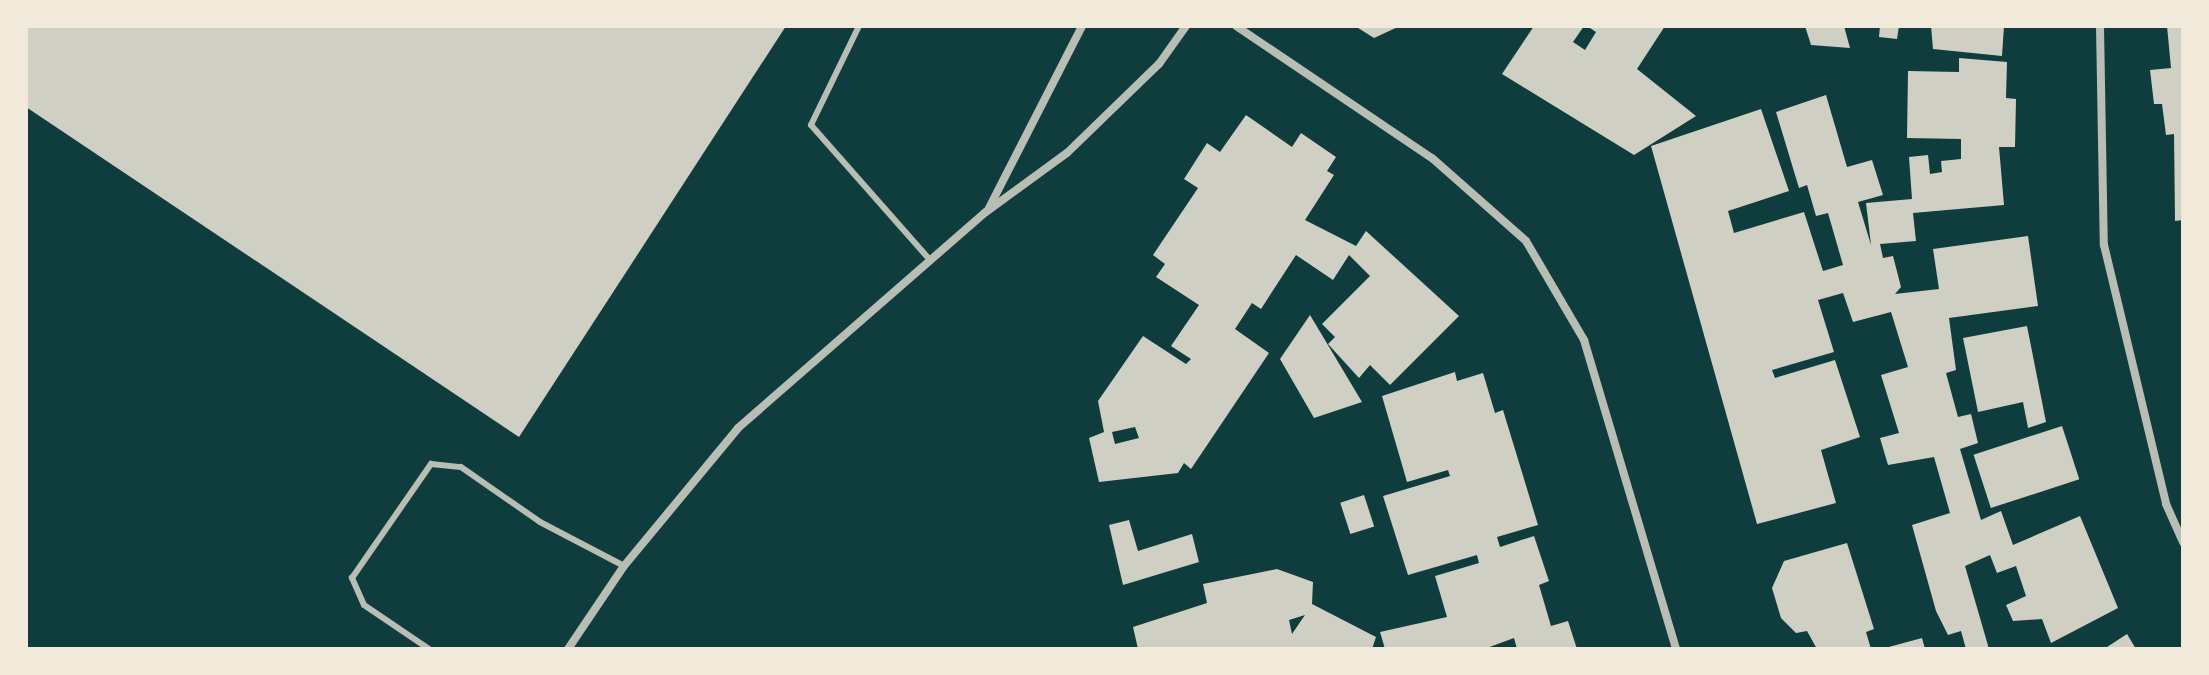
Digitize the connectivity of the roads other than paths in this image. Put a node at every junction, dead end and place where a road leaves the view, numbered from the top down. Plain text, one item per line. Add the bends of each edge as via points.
1 (859, 26) edge
2 (1082, 26) edge
3 (1186, 26) edge
4 (1236, 26) edge
5 (2100, 26) edge
6 (986, 212) junction
7 (930, 260) junction
8 (2183, 542) edge
9 (624, 566) junction
10 (429, 649) edge
11 (568, 649) edge
12 (1676, 649) edge

1 - 7 lane via 811,125
2 - 6 street
3 - 6 street via 1159,64 1067,153
4 - 12 street via 1432,158 1526,241 1584,340
5 - 8 street via 2104,245 2166,504
6 - 7 street
7 - 9 street via 738,428
9 - 10 lane via 540,522 461,467 431,464 352,578 364,605
9 - 11 street

